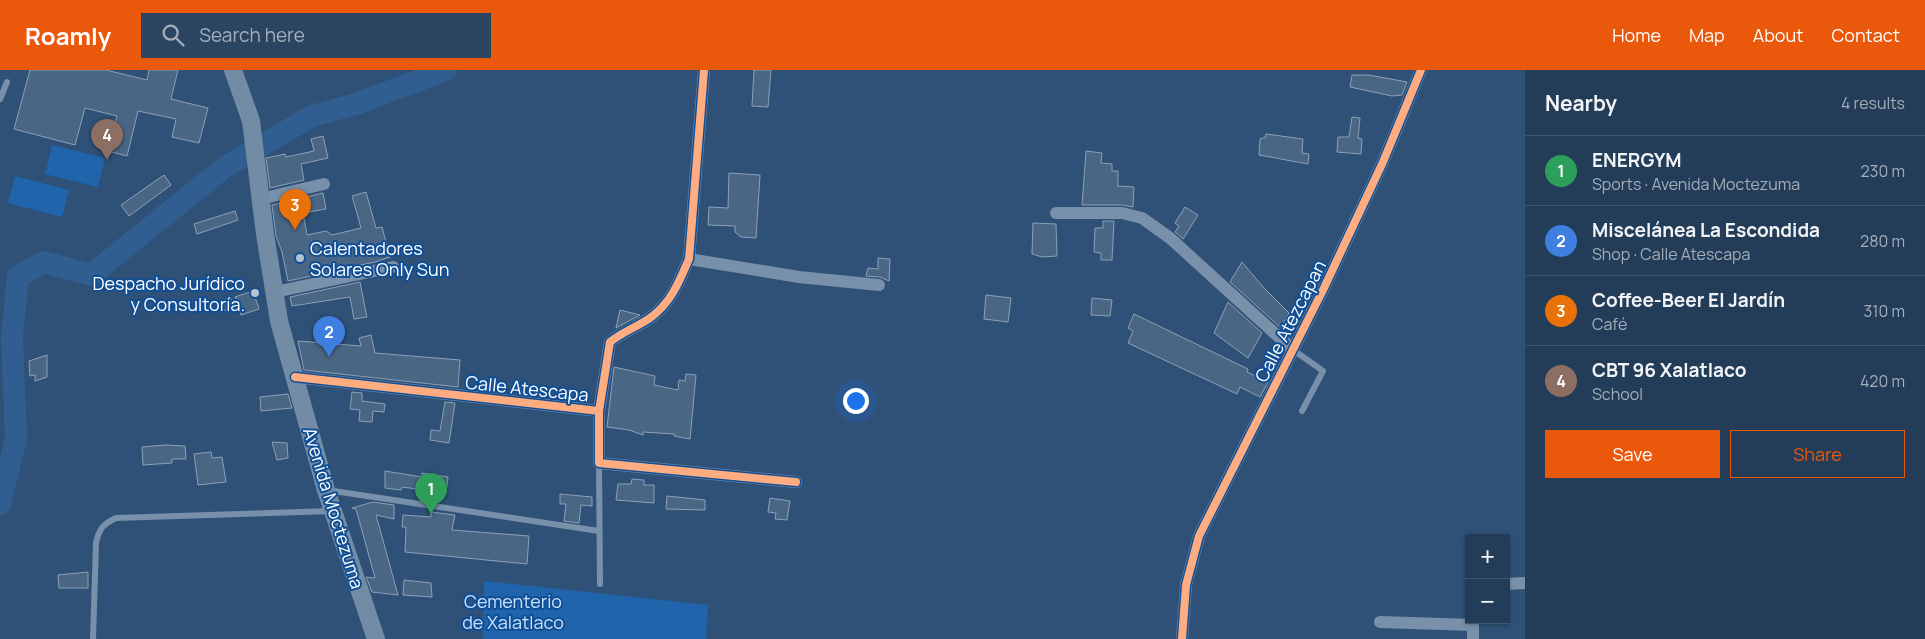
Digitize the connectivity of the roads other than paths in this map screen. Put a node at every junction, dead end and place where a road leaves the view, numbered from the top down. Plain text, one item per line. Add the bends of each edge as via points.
1 (233, 70) edge
2 (704, 70) edge
3 (1421, 70) edge
4 (6, 82) dead end
5 (0, 99) edge
6 (324, 184) dead end
7 (260, 199) junction
8 (1056, 213) dead end
9 (689, 259) junction
10 (393, 266) dead end
11 (878, 285) dead end
12 (275, 292) junction
13 (1292, 349) junction
14 (295, 377) junction
15 (598, 411) junction
16 (1302, 412) dead end
17 (599, 463) junction
18 (796, 482) dead end
19 (326, 490) junction
20 (333, 511) junction
21 (599, 531) junction
22 (1525, 583) edge
23 (600, 584) dead end
24 (1510, 584) edge
25 (1380, 622) dead end
26 (1465, 623) edge
27 (1473, 624) edge
28 (93, 639) edge
29 (376, 639) edge
30 (1182, 639) edge
31 (1473, 639) edge

1 - 7 main road, Avenida Moctezuma via 251,121
2 - 9 street, Calle Atescapa
3 - 13 street, Calle Atezcapan via 1379,171
4 - 5 lane
6 - 7 street
7 - 12 main road, Avenida Moctezuma
8 - 13 street via 1122,213 1142,218 1170,238
9 - 11 street via 799,277
9 - 15 street, Calle Atescapa via 666,304 650,318 610,342
10 - 12 street
12 - 14 main road, Avenida Moctezuma via 279,321
13 - 16 lane via 1323,371
13 - 30 street, Calle Atezcapan via 1199,536 1186,585
14 - 15 street, Calle Atescapa
14 - 19 main road, Avenida Moctezuma
15 - 17 street
17 - 18 street
17 - 21 lane
19 - 20 main road, Avenida Moctezuma
19 - 21 lane
20 - 28 lane via 116,518 104,523 98,531 96,543
20 - 29 main road, Avenida Moctezuma
21 - 23 lane
22 - 24 street
25 - 26 street
27 - 31 street

